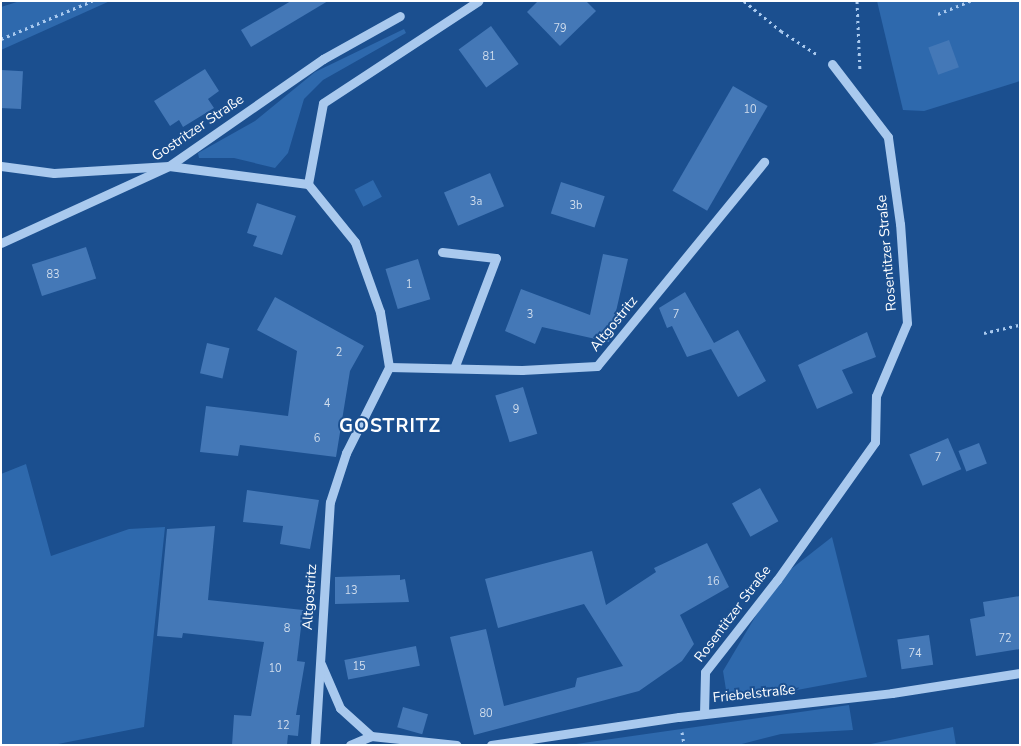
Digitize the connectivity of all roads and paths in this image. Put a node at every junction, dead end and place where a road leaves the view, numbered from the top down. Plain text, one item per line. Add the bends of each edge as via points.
1 (92, 1) edge
2 (478, 1) edge
3 (744, 1) edge
4 (857, 1) edge
5 (970, 1) edge
6 (938, 14) dead end
7 (400, 16) dead end
8 (1, 39) edge
9 (832, 64) joint
10 (862, 103) junction
11 (764, 162) dead end
12 (1, 166) edge
13 (169, 166) junction
14 (308, 184) junction
15 (1, 243) edge
16 (442, 252) dead end
17 (1020, 326) edge
18 (984, 333) dead end
19 (455, 366) junction
20 (389, 367) junction
21 (320, 662) junction
22 (1020, 673) edge
23 (704, 714) junction
24 (371, 736) junction
25 (315, 745) edge
26 (350, 745) edge
27 (457, 745) edge
28 (491, 745) edge

1 - 8 path
2 - 14 street via 466,12 323,104
3 - 9 path via 781,31
4 - 10 path
5 - 6 path
7 - 13 street, Gostritzer Straße via 323,59
9 - 10 street, Rosentitzer Straße
10 - 23 street, Rosentitzer Straße via 888,137 900,224 907,322 876,396 875,442 777,580 705,672
11 - 19 street, Altgostritz via 597,366 522,370
12 - 13 street via 54,173
13 - 14 street
13 - 15 street, Gostritzer Straße
14 - 20 street via 356,242 380,312
16 - 19 street via 496,258
17 - 18 path
19 - 20 street, Altgostritz
20 - 21 street, Altgostritz via 346,453 330,502
21 - 24 street, Altgostritz via 340,708
21 - 25 street, Altgostritz
22 - 23 street, Friebelstraße via 892,693
23 - 28 street, Friebelstraße
24 - 26 street
24 - 27 street

